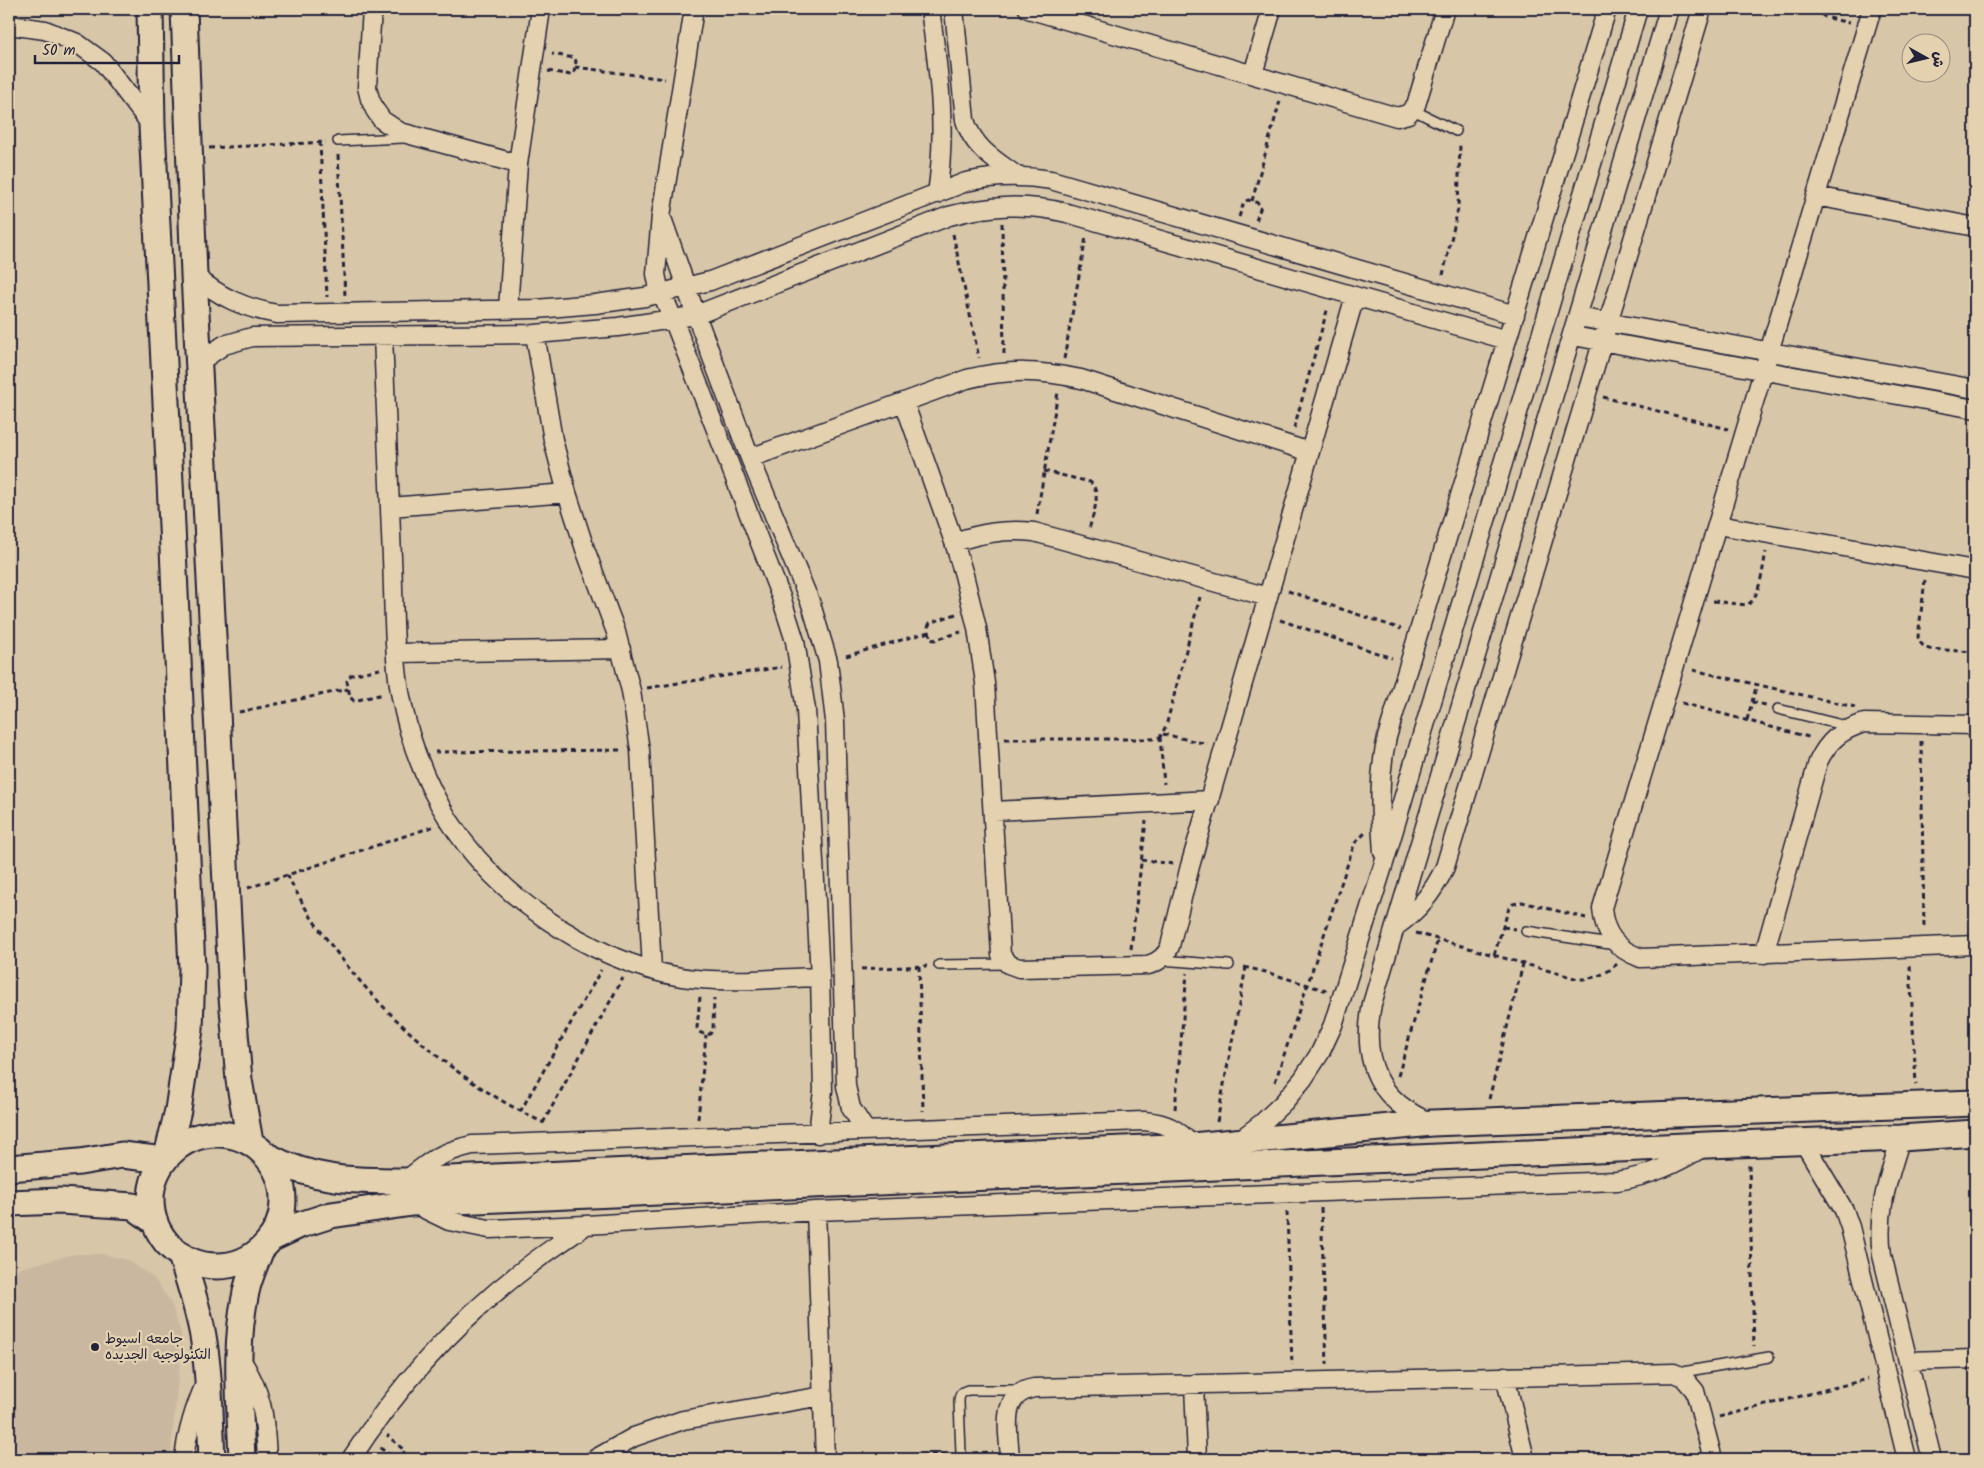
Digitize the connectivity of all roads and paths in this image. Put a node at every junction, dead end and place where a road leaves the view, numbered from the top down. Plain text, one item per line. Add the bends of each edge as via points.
1 (150, 9) edge
2 (184, 9) edge
3 (372, 9) edge
4 (541, 9) edge
5 (694, 9) edge
6 (930, 9) edge
7 (954, 9) edge
8 (1028, 9) edge
9 (1272, 9) edge
10 (1445, 9) edge
11 (1607, 9) edge
12 (1638, 9) edge
13 (1669, 9) edge
14 (1702, 9) edge
15 (1814, 9) edge
16 (1872, 9) edge
17 (9, 25) edge
18 (1866, 28) junction
19 (534, 61) junction
20 (575, 67) junction
21 (1253, 74) junction
22 (682, 82) junction
23 (1284, 84) junction
24 (1413, 110) junction
25 (152, 126) junction
26 (1456, 131) joint
27 (413, 137) junction
28 (338, 141) junction
29 (320, 142) junction
30 (189, 149) junction
31 (518, 164) junction
32 (1017, 176) junction
33 (937, 194) junction
34 (1816, 196) junction
35 (1252, 201) junction
36 (1002, 205) junction
37 (661, 216) junction
38 (949, 216) junction
39 (1974, 224) edge
40 (1234, 234) junction
41 (1251, 238) junction
42 (194, 275) junction
43 (686, 288) junction
44 (1333, 290) junction
45 (1438, 293) junction
46 (662, 294) junction
47 (1355, 296) junction
48 (508, 309) junction
49 (346, 312) junction
50 (328, 313) junction
51 (696, 314) junction
52 (1515, 315) junction
53 (1578, 316) junction
54 (673, 319) junction
55 (1608, 322) junction
56 (535, 334) junction
57 (383, 336) junction
58 (1573, 336) junction
59 (1507, 340) junction
60 (1602, 342) junction
61 (1770, 352) junction
62 (199, 362) junction
63 (1004, 371) junction
64 (1764, 371) junction
65 (983, 375) junction
66 (1975, 389) edge
67 (1587, 392) junction
68 (904, 402) junction
69 (1975, 409) edge
70 (1745, 434) junction
71 (1289, 446) junction
72 (1310, 452) junction
73 (750, 458) junction
74 (1044, 471) dead end
75 (567, 493) junction
76 (390, 507) junction
77 (1718, 525) junction
78 (1770, 534) junction
79 (954, 542) junction
80 (1085, 545) junction
81 (1928, 562) junction
82 (1975, 570) edge
83 (1204, 579) junction
84 (1270, 591) junction
85 (1696, 599) junction
86 (973, 608) junction
87 (1263, 614) junction
88 (977, 628) junction
89 (929, 632) junction
90 (1418, 635) junction
91 (621, 649) junction
92 (1975, 652) edge
93 (397, 659) junction
94 (828, 661) junction
95 (800, 664) junction
96 (1409, 664) junction
97 (1676, 666) junction
98 (1757, 684) junction
99 (348, 689) junction
100 (400, 690) junction
101 (631, 690) junction
102 (1666, 699) junction
103 (1778, 709) dead end
104 (217, 716) junction
105 (1747, 720) junction
106 (1878, 722) junction
107 (1920, 723) junction
108 (1975, 725) edge
109 (1850, 727) junction
110 (1162, 735) junction
111 (988, 739) junction
112 (1829, 743) junction
113 (1225, 747) junction
114 (640, 750) junction
115 (416, 753) junction
116 (1210, 800) junction
117 (1166, 802) junction
118 (1148, 803) junction
119 (994, 811) junction
120 (449, 821) junction
121 (1381, 824) junction
122 (1142, 860) junction
123 (1384, 863) junction
124 (1190, 866) junction
125 (286, 876) junction
126 (227, 896) junction
127 (1395, 927) junction
128 (1526, 931) dead end
129 (1438, 940) junction
130 (1975, 945) edge
131 (1917, 947) junction
132 (1622, 949) junction
133 (610, 954) junction
134 (1764, 954) junction
135 (1160, 960) junction
136 (1188, 962) junction
137 (632, 963) junction
138 (1008, 964) junction
139 (1523, 964) junction
140 (1229, 965) joint
141 (919, 966) junction
142 (940, 966) joint
143 (1129, 966) junction
144 (1246, 967) junction
145 (652, 970) junction
146 (843, 970) junction
147 (820, 977) junction
148 (708, 980) junction
149 (1307, 985) junction
150 (1343, 996) junction
151 (706, 1035) junction
152 (1274, 1086) dead end
153 (1391, 1097) junction
154 (1975, 1103) edge
155 (1917, 1105) junction
156 (520, 1112) junction
157 (1484, 1121) junction
158 (543, 1123) junction
159 (1432, 1123) junction
160 (550, 1126) dead end
161 (1173, 1127) junction
162 (923, 1129) junction
163 (866, 1131) junction
164 (818, 1134) junction
165 (1972, 1136) edge
166 (697, 1137) junction
167 (1901, 1138) junction
168 (1238, 1142) junction
169 (1804, 1143) junction
170 (1748, 1144) junction
171 (1203, 1145) junction
172 (1707, 1145) junction
173 (259, 1149) junction
174 (9, 1155) edge
175 (166, 1158) junction
176 (40, 1166) junction
177 (9, 1168) edge
178 (408, 1192) junction
179 (1321, 1192) junction
180 (1286, 1194) junction
181 (9, 1203) edge
182 (816, 1212) junction
183 (155, 1222) junction
184 (586, 1225) junction
185 (266, 1244) junction
186 (181, 1255) junction
187 (238, 1355) junction
188 (1769, 1357) dead end
189 (1975, 1359) edge
190 (1754, 1360) junction
191 (1908, 1361) junction
192 (1674, 1373) junction
193 (1886, 1375) junction
194 (1505, 1376) junction
195 (208, 1377) junction
196 (1327, 1381) junction
197 (1292, 1382) junction
198 (1194, 1384) junction
199 (1023, 1390) junction
200 (823, 1396) junction
201 (1703, 1421) junction
202 (370, 1432) junction
203 (961, 1453) junction
204 (401, 1455) junction
205 (1010, 1455) edge
206 (184, 1459) edge
207 (212, 1459) edge
208 (242, 1459) edge
209 (267, 1459) edge
210 (352, 1459) edge
211 (406, 1459) edge
212 (595, 1459) edge
213 (825, 1459) edge
214 (841, 1459) edge
215 (1197, 1459) edge
216 (1525, 1459) edge
217 (1713, 1459) edge
218 (1907, 1459) edge
219 (1932, 1459) edge

1 - 25 street
2 - 30 street
3 - 27 street via 367,75 370,99 382,120 391,128
4 - 19 street
5 - 22 street
6 - 33 street via 943,118
7 - 32 street via 968,130 986,154
8 - 21 street
9 - 21 street
10 - 24 street
11 - 52 street
12 - 123 street
13 - 53 street
14 - 55 street
15 - 18 path via 1826,17
16 - 18 street
17 - 25 street via 44,30 77,43 103,62
18 - 34 street
19 - 20 path via 571,75
19 - 20 path via 574,58
19 - 31 street
20 - 22 path
21 - 23 street
22 - 37 street
23 - 24 street via 1397,117
23 - 35 path
24 - 26 lane
25 - 175 street via 192,969 190,1029 178,1110
26 - 45 path via 1461,150 1458,209
27 - 28 lane
27 - 31 street
28 - 29 path
28 - 49 path
29 - 30 path
29 - 50 path
30 - 42 street
31 - 48 street
32 - 33 street via 966,182
32 - 40 street via 1051,180
33 - 43 street
34 - 39 street
34 - 61 street
35 - 40 path via 1244,202
35 - 41 path via 1261,206
36 - 38 street
36 - 44 street via 1046,208
36 - 63 path
37 - 43 street
37 - 46 street via 656,274
38 - 51 street
38 - 65 path
40 - 41 street
41 - 45 street
42 - 50 street via 223,297 256,310 277,314
42 - 62 street
43 - 46 street
43 - 51 street
44 - 47 street
44 - 71 path
45 - 52 street
46 - 48 street via 595,304
46 - 54 street
47 - 59 street
47 - 72 street
48 - 49 street
49 - 50 street
51 - 54 street
51 - 73 street
52 - 59 street
53 - 55 street
53 - 58 street
54 - 56 street
54 - 95 street via 781,597
55 - 60 street
55 - 61 street
56 - 57 street
56 - 75 street via 542,386
57 - 62 street via 252,337 224,345
57 - 76 street
58 - 60 street
58 - 127 street
59 - 90 street
60 - 64 street
60 - 67 street
61 - 64 street
61 - 66 street
62 - 104 street
63 - 65 street
63 - 71 street via 1081,379
64 - 69 street
64 - 70 street
65 - 68 street
67 - 70 path
67 - 127 street via 1445,867 1425,901
68 - 73 street
68 - 79 street
70 - 77 street
71 - 72 street
72 - 84 street
73 - 94 street via 811,604
74 - 80 path via 1090,482 1096,489
75 - 76 street
75 - 91 street
76 - 93 street
77 - 78 street
77 - 85 street
78 - 81 street
78 - 85 path via 1751,604
79 - 80 street via 986,532 1018,530
79 - 86 street
80 - 83 street
81 - 82 street
81 - 92 path via 1920,642 1929,649
83 - 84 street
83 - 110 path
84 - 87 street
84 - 90 path
85 - 97 street
86 - 88 street
86 - 89 path via 930,624
87 - 96 path
87 - 113 street
88 - 89 path via 934,640
88 - 111 street via 985,683
89 - 94 path
90 - 96 street
91 - 93 street
91 - 101 street
93 - 99 path via 351,675 346,680
93 - 100 street
94 - 146 street via 835,721
95 - 101 path
95 - 147 street via 806,710
96 - 121 street via 1382,758
97 - 98 path
97 - 102 street
98 - 105 path
98 - 106 path via 1849,705 1865,711
99 - 100 path via 354,701
99 - 104 path
100 - 115 street
101 - 114 street
102 - 105 path
102 - 132 street via 1602,908 1608,934
103 - 109 lane
104 - 126 street
105 - 112 path
106 - 107 street
106 - 109 street
107 - 108 street
107 - 131 path
109 - 112 street
110 - 111 path via 1152,739
110 - 113 path
110 - 117 path
111 - 119 street
112 - 134 street via 1818,762
113 - 116 street
114 - 115 path
114 - 145 street
115 - 120 street
116 - 117 street
116 - 124 street
117 - 118 street
118 - 119 street
118 - 122 path
119 - 138 street via 1000,949
120 - 125 path
120 - 133 street via 464,844 522,903 557,927
121 - 123 street
121 - 149 path via 1367,831 1355,843
122 - 124 path
122 - 143 path
123 - 150 street
124 - 135 street via 1172,940
125 - 126 path
125 - 156 path via 322,933 363,986 410,1034 463,1076
126 - 173 street via 235,1039 244,1112
127 - 129 path
127 - 153 street via 1368,1024 1372,1064
128 - 132 lane
129 - 139 path
129 - 153 path
130 - 131 street
131 - 134 street
131 - 155 path
132 - 134 street via 1641,958 1655,959
132 - 139 path via 1610,971 1586,979
133 - 137 street
133 - 156 path
135 - 136 lane
135 - 143 street via 1148,965
136 - 140 lane
136 - 161 path
137 - 145 street
137 - 158 path
138 - 142 lane
138 - 143 street via 1019,968
139 - 157 path
140 - 144 path
141 - 142 path
141 - 146 path
141 - 162 path
144 - 149 path
144 - 171 path
145 - 148 street
146 - 163 street via 847,1092 851,1108
147 - 148 street
147 - 164 street via 824,1090
148 - 151 path via 713,1029
148 - 151 path via 697,1028
149 - 150 path
149 - 152 path
150 - 168 street via 1323,1046 1303,1079 1273,1113
151 - 166 path
153 - 159 street via 1410,1113
154 - 155 street
155 - 157 street
156 - 158 path
157 - 159 street
158 - 160 path
159 - 168 street
161 - 162 street via 1144,1121
161 - 171 street
162 - 163 street
163 - 164 street
164 - 166 street
165 - 167 street
166 - 178 street via 472,1145 433,1158
167 - 169 street
167 - 191 street via 1884,1194 1879,1224 1882,1255
168 - 171 street
169 - 170 street
169 - 193 street via 1844,1210
170 - 172 street
170 - 190 path
171 - 178 street
172 - 178 street
172 - 179 street via 1665,1168 1642,1177 1617,1181
173 - 175 street via 229,1134 206,1134 185,1142
173 - 178 street via 285,1166 324,1177
173 - 185 street via 277,1171 282,1188 283,1206 279,1223
174 - 176 street
175 - 176 street via 122,1155
175 - 183 street via 156,1174 152,1190
176 - 177 street
178 - 184 street via 449,1220 489,1229
178 - 185 street via 300,1225
179 - 180 street
179 - 196 path
180 - 182 street
180 - 197 path
181 - 183 street via 61,1201 133,1206
182 - 184 street
182 - 200 street
183 - 186 street via 161,1235
184 - 202 street via 527,1267 472,1314 421,1366
185 - 186 street via 247,1259 231,1264 213,1266
185 - 187 street via 246,1290
186 - 195 street via 194,1295
187 - 208 street
187 - 209 street via 260,1394 265,1417
188 - 190 lane
189 - 191 street
190 - 192 lane
191 - 219 street
192 - 194 street
192 - 201 street via 1683,1377 1695,1391
193 - 201 path
193 - 218 street
194 - 196 street
194 - 216 street
195 - 206 street via 188,1430
195 - 207 street
196 - 197 street
197 - 198 street
198 - 199 street
198 - 215 street
199 - 203 lane via 962,1392 958,1402
199 - 205 street via 1009,1406
200 - 212 street via 682,1420 634,1437
200 - 213 street
201 - 217 street
202 - 204 path via 395,1459
202 - 204 path via 404,1448
202 - 210 street
203 - 205 path
203 - 214 path
204 - 211 path

